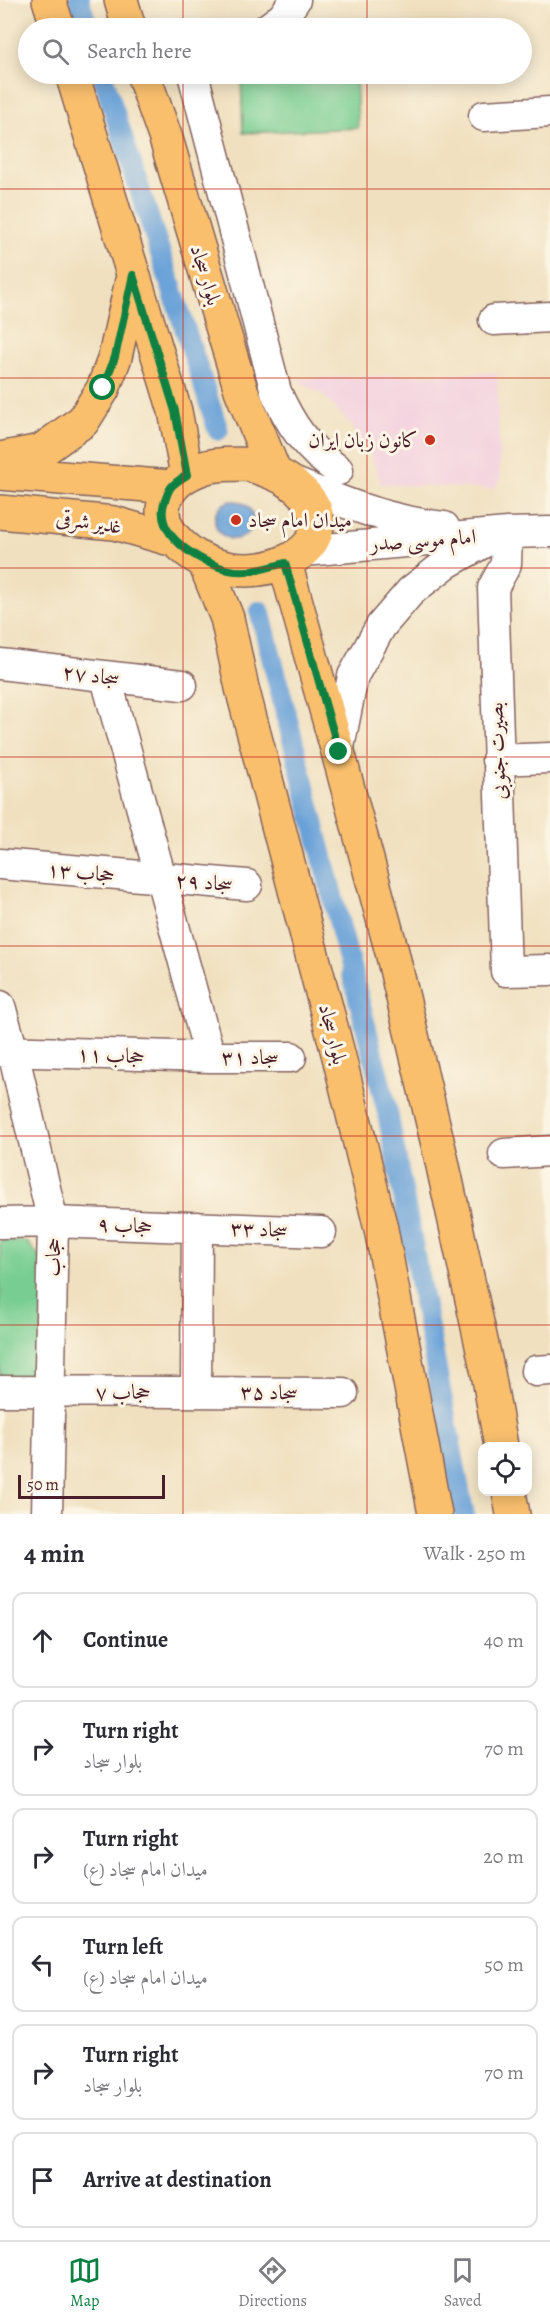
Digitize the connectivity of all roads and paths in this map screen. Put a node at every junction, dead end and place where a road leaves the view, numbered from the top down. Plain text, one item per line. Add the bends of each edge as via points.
1 (49, 0) edge
2 (121, 0) edge
3 (295, 0) edge
4 (55, 18) edge
5 (126, 18) edge
6 (282, 18) edge
7 (75, 84) edge
8 (146, 84) edge
9 (196, 84) edge
10 (550, 112) edge
11 (484, 116) dead end
12 (133, 275) junction
13 (550, 317) edge
14 (494, 320) dead end
15 (0, 459) edge
16 (338, 470) dead end
17 (0, 473) edge
18 (283, 477) junction
19 (179, 481) junction
20 (0, 512) edge
21 (550, 532) edge
22 (502, 534) junction
23 (177, 541) junction
24 (294, 557) junction
25 (204, 561) junction
26 (0, 664) edge
27 (106, 678) junction
28 (182, 685) dead end
29 (339, 752) junction
30 (550, 758) edge
31 (497, 760) junction
32 (0, 864) edge
33 (162, 879) junction
34 (247, 885) dead end
35 (550, 970) edge
36 (0, 1006) edge
37 (7, 1052) edge
38 (210, 1057) junction
39 (291, 1057) dead end
40 (550, 1151) edge
41 (504, 1154) dead end
42 (0, 1222) edge
43 (53, 1222) junction
44 (197, 1227) junction
45 (321, 1232) dead end
46 (0, 1391) edge
47 (196, 1391) junction
48 (51, 1393) junction
49 (343, 1394) dead end
50 (500, 1442) edge
51 (510, 1496) edge
52 (47, 1514) edge
53 (435, 1514) edge
54 (513, 1514) edge

1 - 4 main road
2 - 5 main road
3 - 6 street
7 - 12 main road
8 - 18 main road, بلوار سجاد via 241,390
9 - 16 street via 276,392 300,435 316,455
10 - 11 street
12 - 15 main road via 115,357 103,388 83,421 42,451
12 - 19 main road via 175,411
13 - 14 street
17 - 19 main road, غدیر شرقی
18 - 19 main road via 248,464 220,465 204,468
18 - 22 street via 367,512
18 - 24 main road via 315,509 318,530
19 - 23 main road via 162,505 165,525
20 - 23 main road, غدیر شرقی via 114,523
21 - 22 street
22 - 24 street, امام موسی صدر
22 - 29 street via 447,563 411,591 381,626 353,676
22 - 31 street, بصیرت جنوبی via 506,564 493,588
23 - 25 main road
24 - 25 main road via 260,570 232,571
24 - 29 main road
25 - 53 main road, بلوار سجاد via 227,618 373,1194
26 - 27 street, سجاد ۲۷
27 - 28 street, سجاد ۲۷
27 - 33 street
29 - 50 main road via 441,1157
30 - 31 street
31 - 35 street, بصیرت جنوبی via 506,971
32 - 33 street, حجاب ۱۳
33 - 34 street, سجاد ۲۹
33 - 38 street
36 - 37 street, حجاب
37 - 38 street, حجاب ۱۱
37 - 43 street, حجاب
38 - 39 street, سجاد ۳۱
40 - 41 street
42 - 43 street, حجاب ۹
43 - 44 street, حجاب ۹
43 - 48 street, حجاب
44 - 45 street, سجاد ۳۳
44 - 47 street
46 - 48 street, حجاب ۷
47 - 48 street, حجاب ۷
47 - 49 street, سجاد ۳۵
48 - 52 street, حجاب
51 - 54 main road

